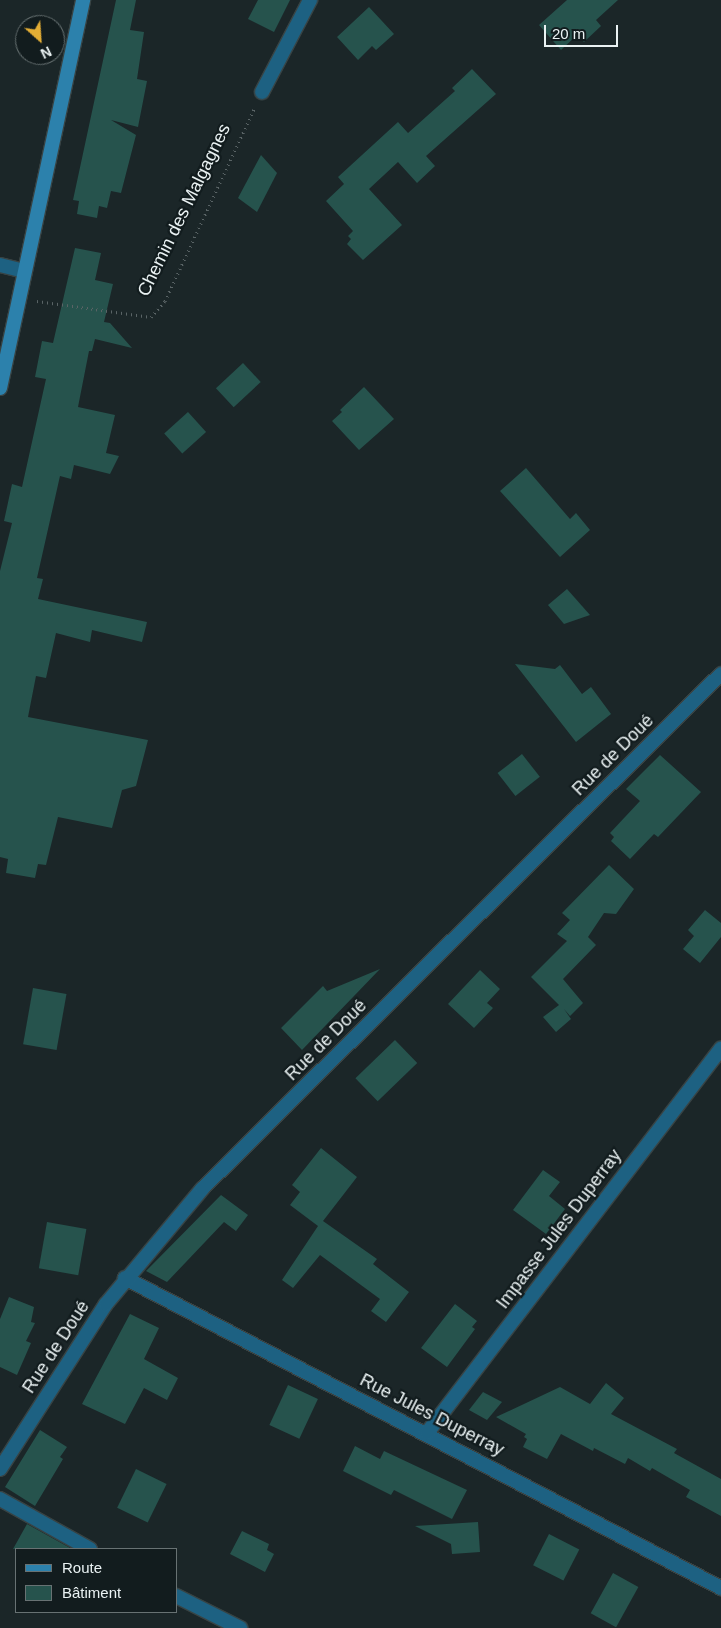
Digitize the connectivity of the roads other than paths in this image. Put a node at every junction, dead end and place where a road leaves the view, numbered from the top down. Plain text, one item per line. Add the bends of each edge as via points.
1 (84, 0) edge
2 (310, 0) edge
3 (262, 92) road end
4 (0, 265) edge
5 (24, 271) junction
6 (0, 388) edge
7 (721, 674) edge
8 (721, 1048) edge
9 (125, 1278) junction
10 (427, 1433) junction
11 (0, 1469) edge
12 (0, 1499) edge
13 (88, 1548) edge
14 (721, 1588) edge
15 (178, 1597) edge
16 (240, 1628) edge

1 - 5 main road
2 - 3 street
4 - 5 street
5 - 6 main road
7 - 9 street, Rue de Doué via 202,1189
8 - 10 street, Impasse Jules Duperray
9 - 10 street, Rue Jules Duperray
9 - 11 street, Rue de Doué
10 - 14 street, Rue Jules Duperray
12 - 13 street
15 - 16 street

